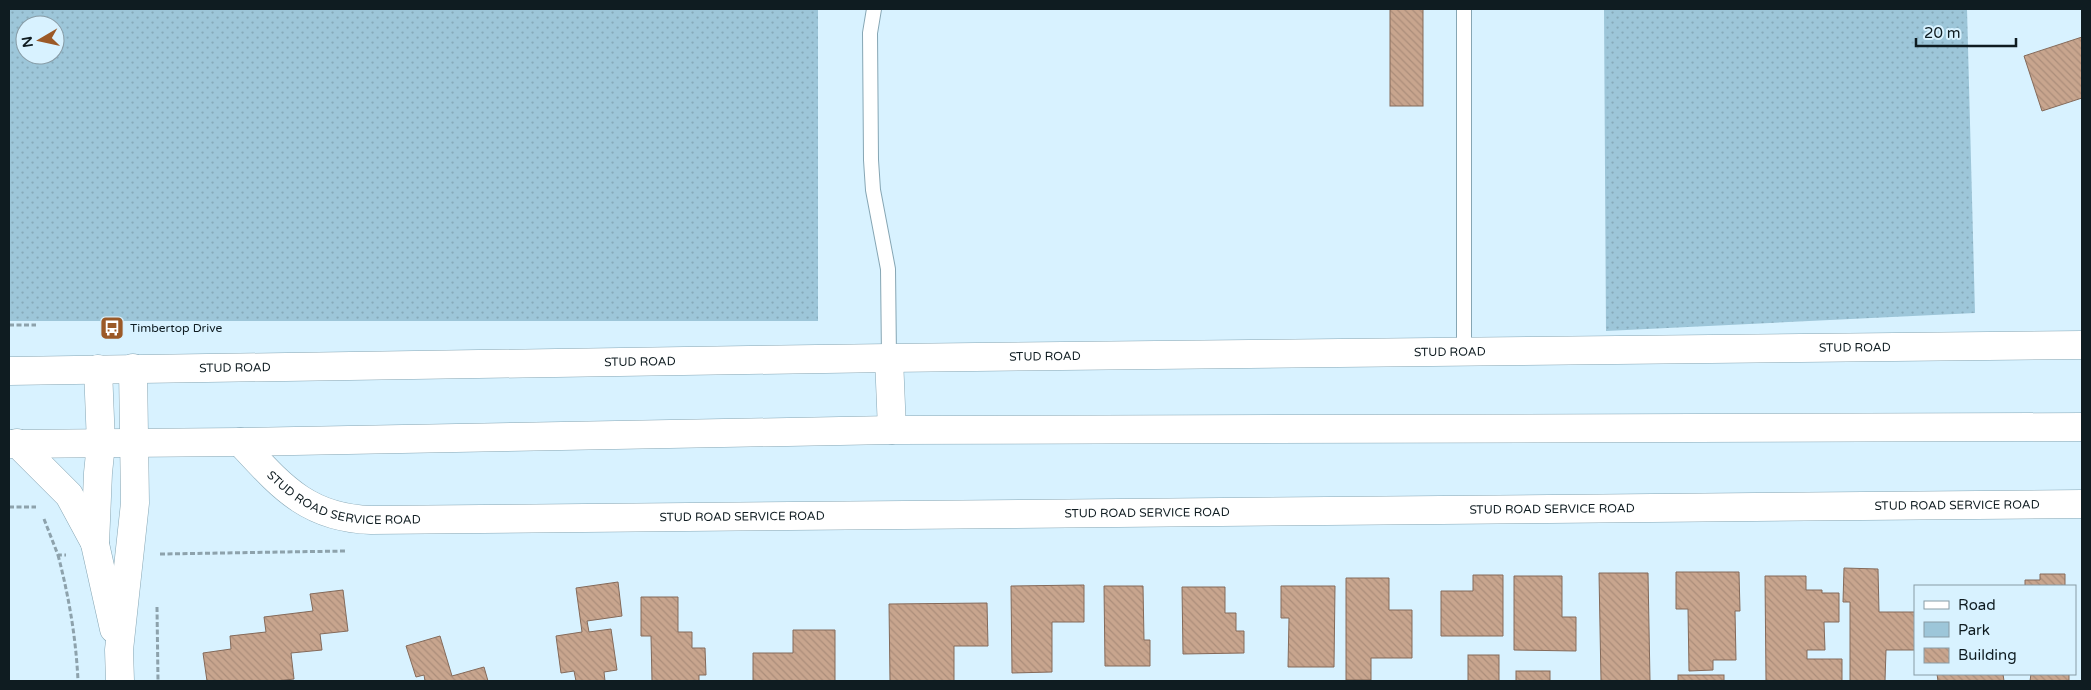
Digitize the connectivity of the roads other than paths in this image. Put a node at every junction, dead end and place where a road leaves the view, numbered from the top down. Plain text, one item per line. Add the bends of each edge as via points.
1 (874, 9) edge
2 (1464, 9) edge
3 (2082, 345) edge
4 (1464, 351) junction
5 (889, 358) junction
6 (133, 368) junction
7 (98, 369) junction
8 (9, 371) edge
9 (2082, 428) edge
10 (892, 430) junction
11 (240, 442) junction
12 (135, 443) junction
13 (13, 444) edge
14 (101, 444) junction
15 (2082, 504) edge
16 (95, 544) junction
17 (119, 650) junction
18 (120, 681) edge

1 - 5 lane via 870,33 871,160 873,190 888,269
2 - 4 lane
3 - 4 main road, STUD ROAD
4 - 5 main road, STUD ROAD
5 - 6 main road, STUD ROAD
5 - 10 main road
6 - 7 main road, STUD ROAD
6 - 12 main road
7 - 8 main road, STUD ROAD
7 - 14 main road
9 - 10 main road
10 - 11 main road
11 - 12 main road
11 - 15 main road, STUD ROAD SERVICE ROAD via 303,503 351,520
12 - 14 main road
12 - 17 main road via 135,503
13 - 14 main road
13 - 16 main road via 69,496
14 - 16 main road
16 - 17 main road
17 - 18 main road

